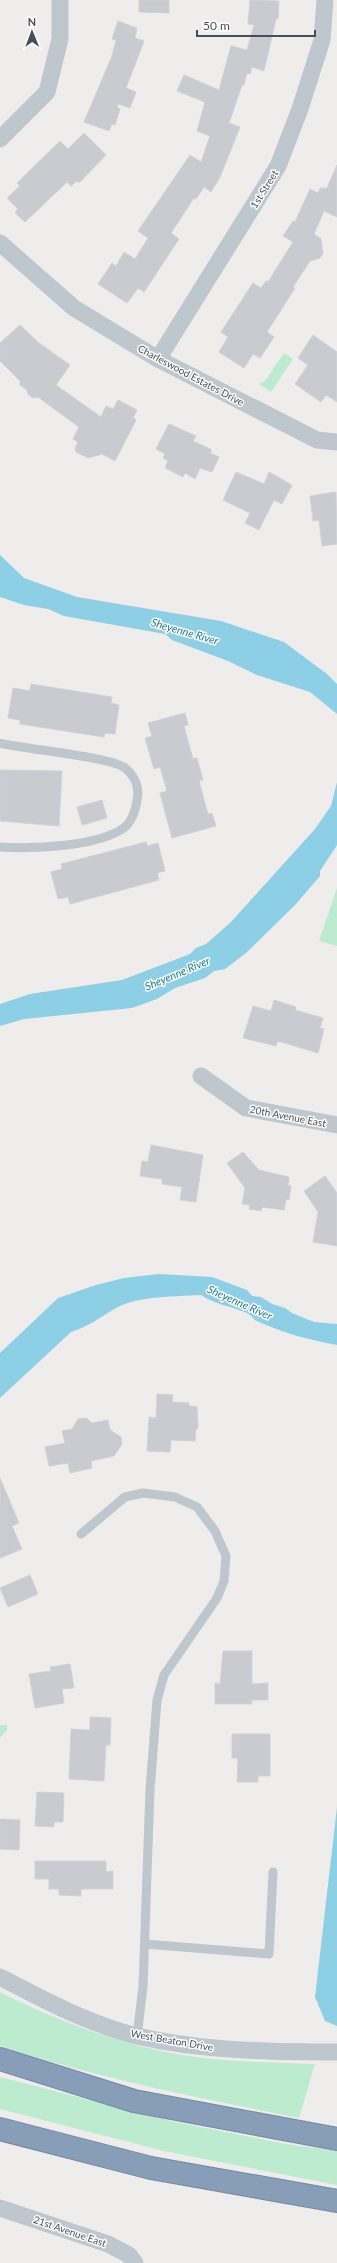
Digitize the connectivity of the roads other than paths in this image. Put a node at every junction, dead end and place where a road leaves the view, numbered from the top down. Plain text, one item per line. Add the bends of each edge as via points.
1 (60, 0) edge
2 (325, 0) edge
3 (0, 139) edge
4 (0, 243) edge
5 (158, 359) junction
6 (337, 442) edge
7 (0, 743) edge
8 (0, 847) edge
9 (201, 1076) dead end
10 (337, 1125) edge
11 (81, 1534) dead end
12 (273, 1872) dead end
13 (145, 1944) junction
14 (0, 1977) edge
15 (137, 2036) junction
16 (337, 2052) edge
17 (0, 2059) edge
18 (0, 2129) edge
19 (337, 2139) edge
20 (337, 2201) edge
21 (0, 2208) edge
22 (135, 2263) edge

1 - 3 street via 60,40 47,92
2 - 5 street, 1st Street via 322,40 300,110 278,166
4 - 5 street, Charleswood Estates Drive via 74,308
5 - 6 street, Charleswood Estates Drive via 318,440
7 - 8 lane via 106,761 124,767 135,780 138,794 135,811 125,826 107,836 57,847
9 - 10 street, 20th Avenue East via 246,1108
11 - 13 lane via 126,1497 143,1493 176,1497 197,1507 215,1530 226,1556 224,1581 217,1598 164,1675 157,1700 150,1790
12 - 13 lane via 269,1954
13 - 15 lane
14 - 15 street, West Beaton Drive via 95,2023
15 - 16 street, West Beaton Drive via 207,2047 284,2052
17 - 19 highway via 134,2101
18 - 20 highway via 151,2168
21 - 22 street, 21st Avenue East via 108,2244 129,2255

